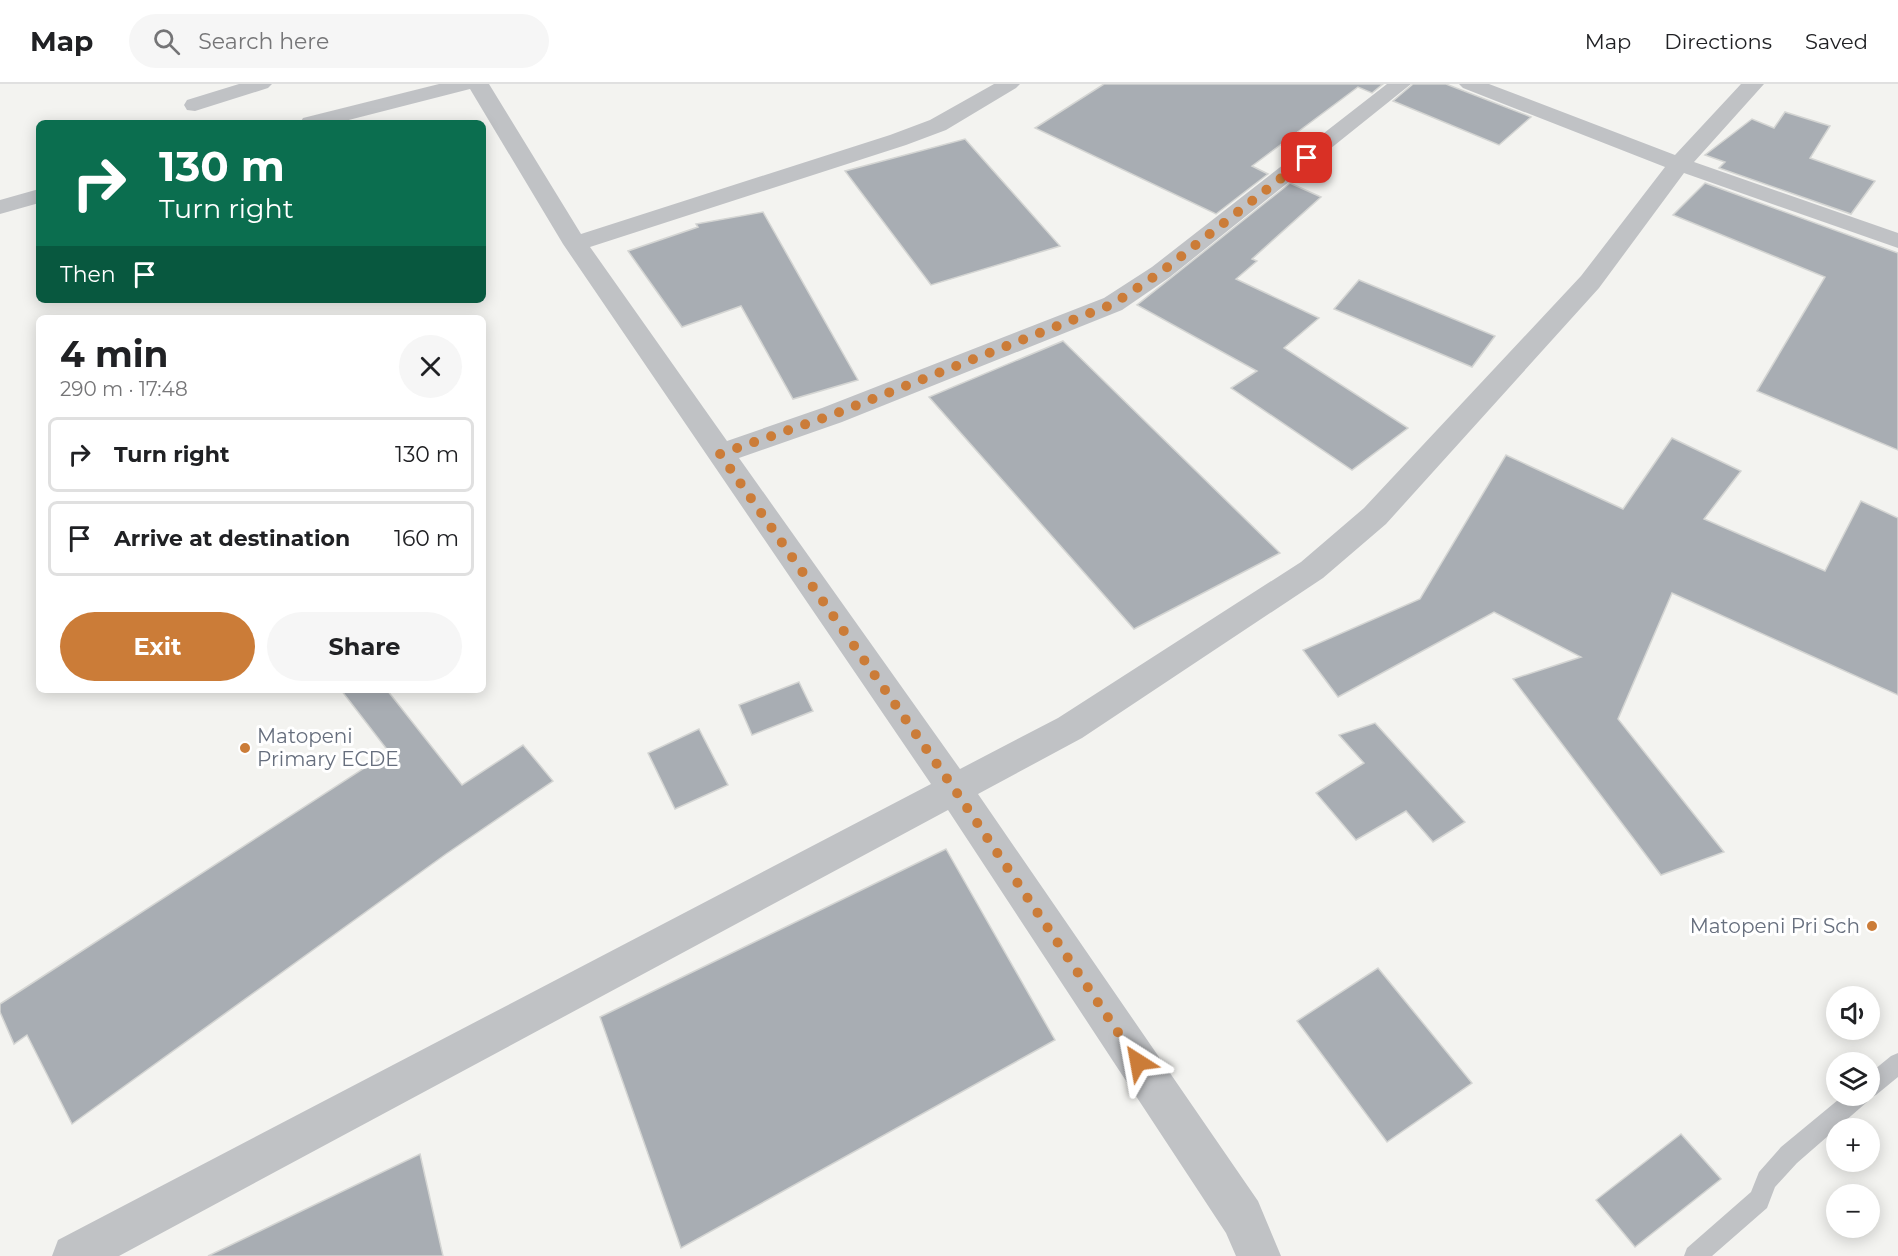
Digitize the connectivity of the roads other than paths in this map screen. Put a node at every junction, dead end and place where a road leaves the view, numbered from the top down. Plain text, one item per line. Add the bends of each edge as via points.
1 (261, 84) edge
2 (464, 84) edge
3 (478, 84) edge
4 (1009, 84) edge
5 (1400, 84) edge
6 (1470, 84) edge
7 (1753, 84) edge
8 (190, 104) edge
9 (323, 120) edge
10 (1679, 164) junction
11 (36, 197) edge
12 (0, 207) edge
13 (1898, 241) edge
14 (575, 244) junction
15 (720, 454) junction
16 (955, 790) junction
17 (1898, 1063) edge
18 (1880, 1079) edge
19 (1847, 1106) edge
20 (74, 1256) edge
21 (1259, 1256) edge
22 (1695, 1256) edge

1 - 8 street
2 - 9 street
3 - 14 street
4 - 14 street via 938,125 898,140
5 - 15 street via 1188,251 1113,304 832,415
6 - 10 street
7 - 10 street
10 - 13 street
10 - 16 street via 1590,282 1375,516 1312,570 1070,728
11 - 12 street
14 - 15 street
15 - 16 street
16 - 20 street
16 - 21 street via 1242,1217
17 - 18 lane
19 - 22 lane via 1789,1155 1767,1180 1759,1200

